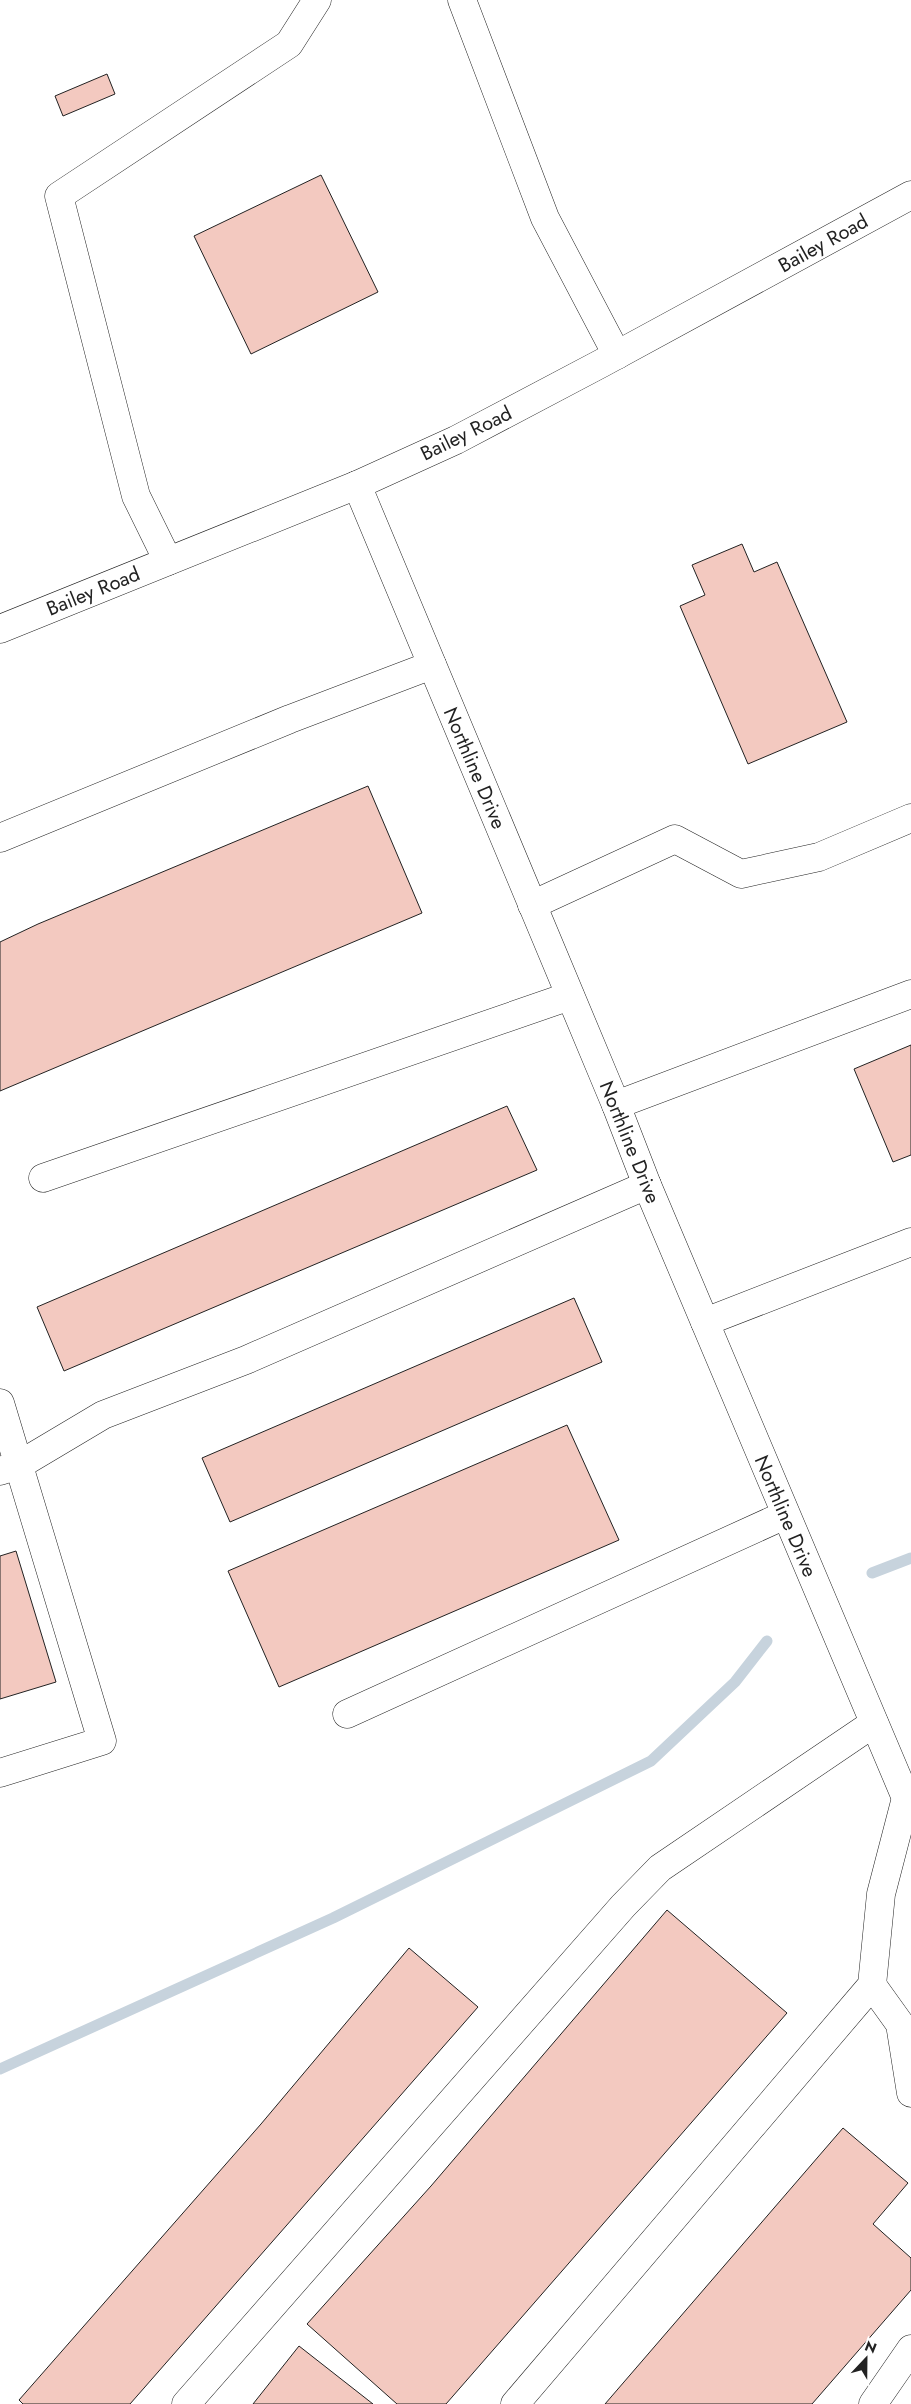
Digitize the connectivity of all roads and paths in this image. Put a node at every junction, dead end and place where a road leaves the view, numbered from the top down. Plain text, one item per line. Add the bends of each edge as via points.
1 (317, 0) edge
2 (462, 0) edge
3 (911, 195) edge
4 (617, 355) junction
5 (357, 484) junction
6 (168, 560) junction
7 (0, 629) edge
8 (432, 665) junction
9 (911, 818) edge
10 (0, 838) edge
11 (532, 905) junction
12 (911, 994) edge
13 (570, 996) junction
14 (616, 1105) junction
15 (43, 1178) dead end
16 (647, 1185) junction
17 (911, 1242) edge
18 (705, 1322) junction
19 (0, 1403) edge
20 (9, 1468) edge
21 (786, 1515) junction
22 (347, 1714) dead end
23 (874, 1723) junction
24 (0, 1773) edge
25 (909, 1800) edge
26 (872, 1985) junction
27 (911, 2093) edge
28 (911, 2349) edge
29 (186, 2404) edge
30 (516, 2404) edge
31 (873, 2404) edge

1 - 6 street via 289,44 59,196 136,496
2 - 4 street via 545,218
3 - 4 street, Bailey Road
4 - 5 street, Bailey Road via 456,440
5 - 6 street, Bailey Road
5 - 8 street, Northline Drive
6 - 7 street, Bailey Road
8 - 10 street via 290,719
8 - 11 street, Northline Drive
9 - 11 street via 819,857 741,874 675,839
11 - 13 street, Northline Drive
12 - 14 street
13 - 14 street, Northline Drive
13 - 15 street
14 - 16 street, Northline Drive
16 - 18 street, Northline Drive
16 - 20 street via 264,1353 103,1415
17 - 18 street
18 - 21 street, Northline Drive
19 - 20 street
20 - 24 street via 102,1741
21 - 22 street
21 - 23 street, Northline Drive
23 - 25 street, Northline Drive
23 - 29 street via 660,1868 622,1906
25 - 26 street via 881,1894
26 - 27 street via 900,2024
26 - 30 street
28 - 31 street

